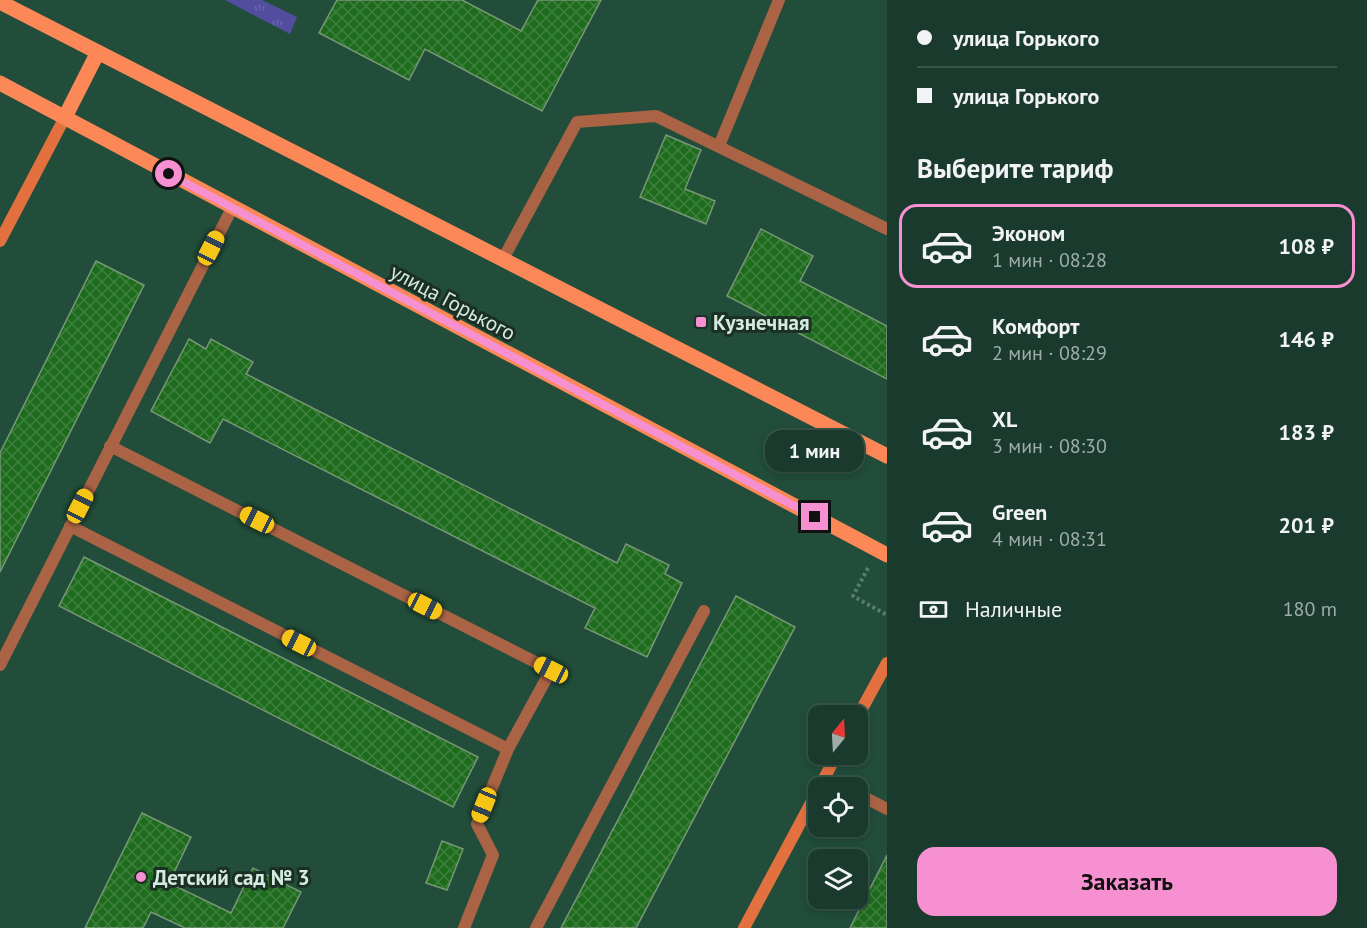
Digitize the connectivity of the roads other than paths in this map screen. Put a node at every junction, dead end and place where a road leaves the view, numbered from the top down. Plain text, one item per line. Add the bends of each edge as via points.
1 (779, 0) edge
2 (0, 2) edge
3 (98, 52) junction
4 (0, 83) edge
5 (65, 117) junction
6 (719, 146) junction
7 (231, 208) junction
8 (887, 229) edge
9 (0, 241) edge
10 (502, 259) junction
11 (110, 446) junction
12 (887, 456) edge
13 (70, 526) junction
14 (882, 553) edge
15 (704, 611) dead end
16 (887, 663) edge
17 (0, 665) edge
18 (864, 705) edge
19 (508, 749) junction
20 (868, 799) edge
21 (808, 808) edge
22 (887, 809) edge
23 (464, 928) edge
24 (536, 928) edge
25 (744, 928) edge

1 - 6 lane
2 - 3 main road
3 - 5 main road
3 - 10 main road
4 - 5 main road, улица Горького
5 - 7 main road, улица Горького
5 - 9 street
6 - 8 lane
6 - 10 lane via 656,116 577,122
7 - 11 lane
7 - 14 main road, улица Горького
10 - 12 main road
11 - 13 lane
11 - 19 lane via 551,670
13 - 17 lane
13 - 19 lane
15 - 24 lane
16 - 18 street
19 - 23 lane via 477,824 493,855
20 - 22 lane
21 - 25 street

